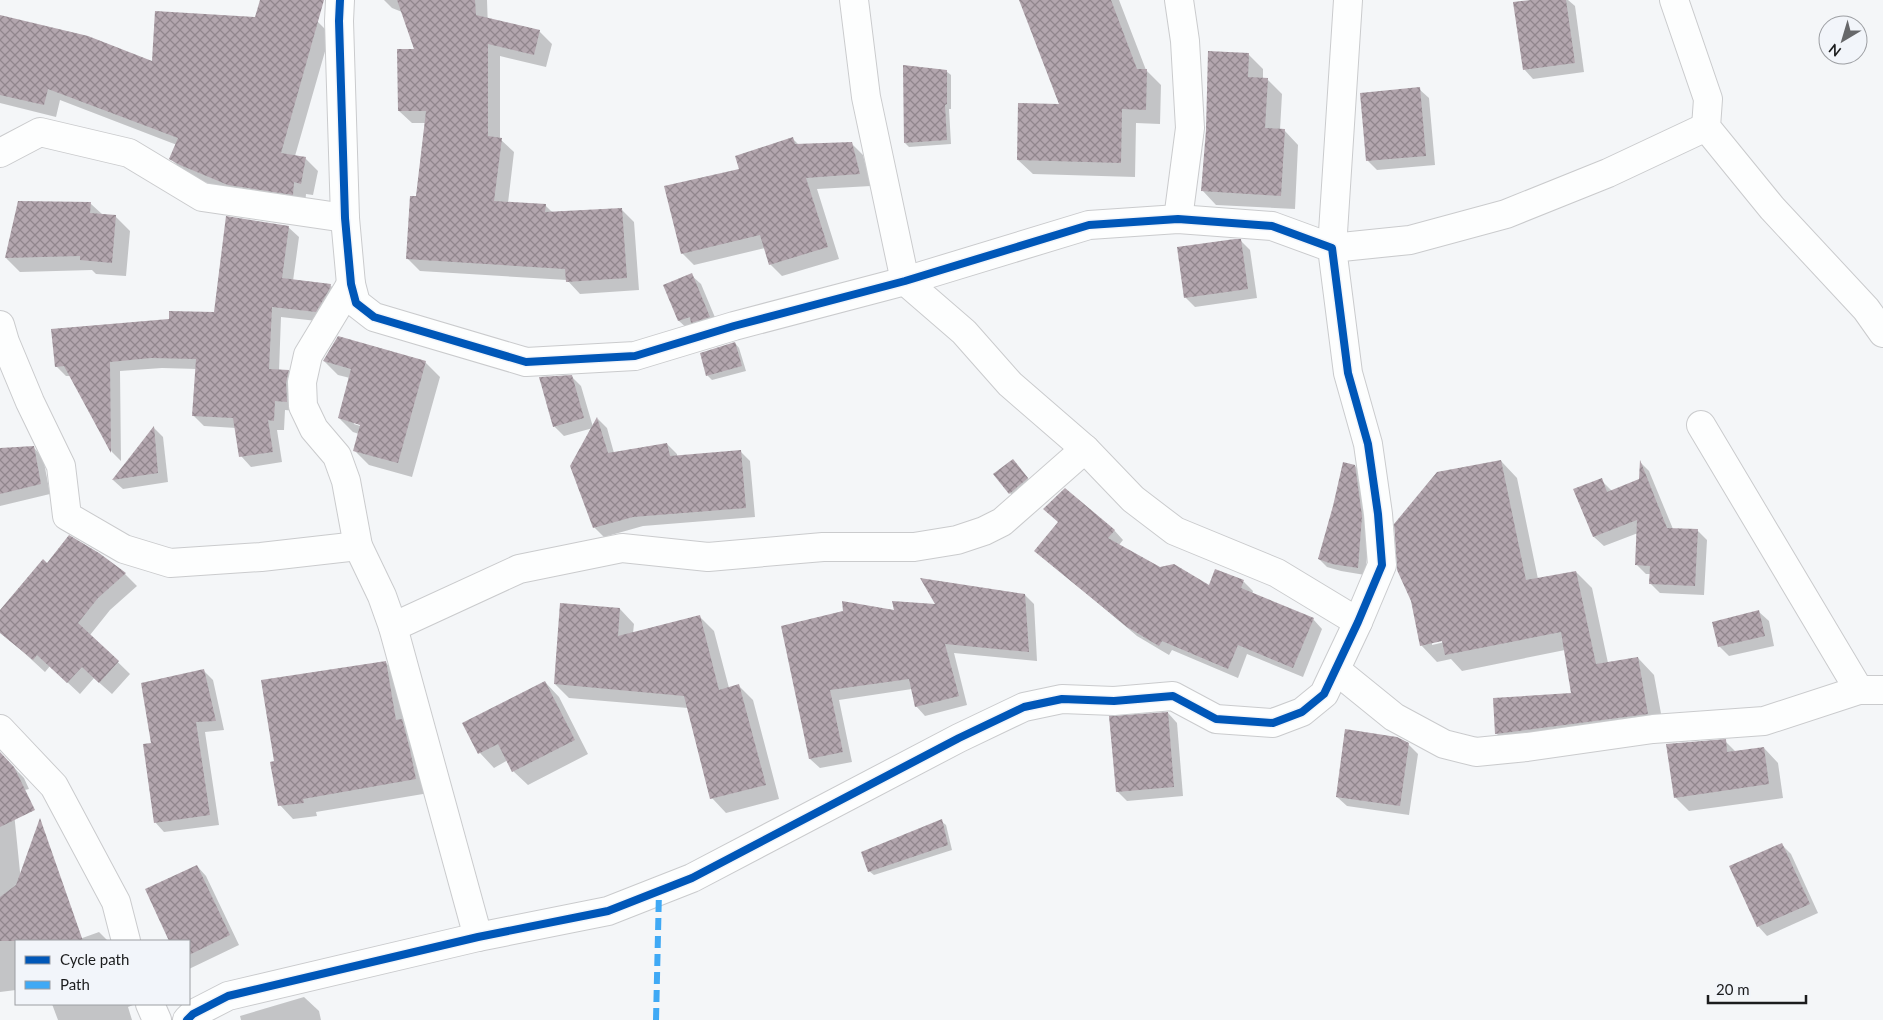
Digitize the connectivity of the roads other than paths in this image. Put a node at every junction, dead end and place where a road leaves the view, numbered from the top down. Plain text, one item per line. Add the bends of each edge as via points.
1 (340, 0) edge
2 (854, 0) edge
3 (1179, 0) edge
4 (1348, 0) edge
5 (1674, 0) edge
6 (1706, 127) junction
7 (0, 153) edge
8 (346, 218) junction
9 (1178, 219) junction
10 (1332, 248) junction
11 (905, 281) junction
12 (351, 284) junction
13 (0, 325) edge
14 (1883, 333) edge
15 (1701, 425) dead end
16 (1085, 449) junction
17 (358, 546) junction
18 (1358, 622) junction
19 (393, 627) junction
20 (1336, 670) junction
21 (1871, 690) edge
22 (0, 729) edge
23 (478, 937) junction
24 (126, 940) edge
25 (150, 1005) edge
26 (157, 1020) edge
27 (188, 1020) edge

1 - 8 street
2 - 11 street via 866,97
3 - 9 street via 1190,128
4 - 10 street
5 - 6 street via 1708,98
6 - 10 street via 1608,173 1506,214 1410,240
6 - 14 street via 1772,208 1866,308
7 - 8 street via 40,132 129,153 202,196
8 - 12 street
9 - 10 street via 1272,226
9 - 11 street via 1089,225
10 - 18 street via 1348,373 1368,444 1382,565
11 - 12 street via 635,356 526,362 374,317 356,302
11 - 16 street via 964,332 1010,384
12 - 17 street via 308,355 302,382 304,406 314,429 336,456 346,481
13 - 17 street via 30,402 61,466 67,516 124,548 170,564
15 - 21 street
16 - 18 street via 1134,499 1176,531 1277,573
16 - 19 street via 1002,522 984,532 957,540 914,547 824,547 708,557 622,548 518,569
17 - 19 street
18 - 20 street
19 - 23 street
20 - 21 street via 1394,717 1444,744 1476,752 1527,748 1653,729 1764,721
20 - 23 street via 1324,694 1302,712 1273,723 1216,719 1173,696 1114,701 1062,699 1024,706 692,878 608,911
22 - 24 street via 54,786 116,902
23 - 27 street via 228,996 193,1014
25 - 26 street

